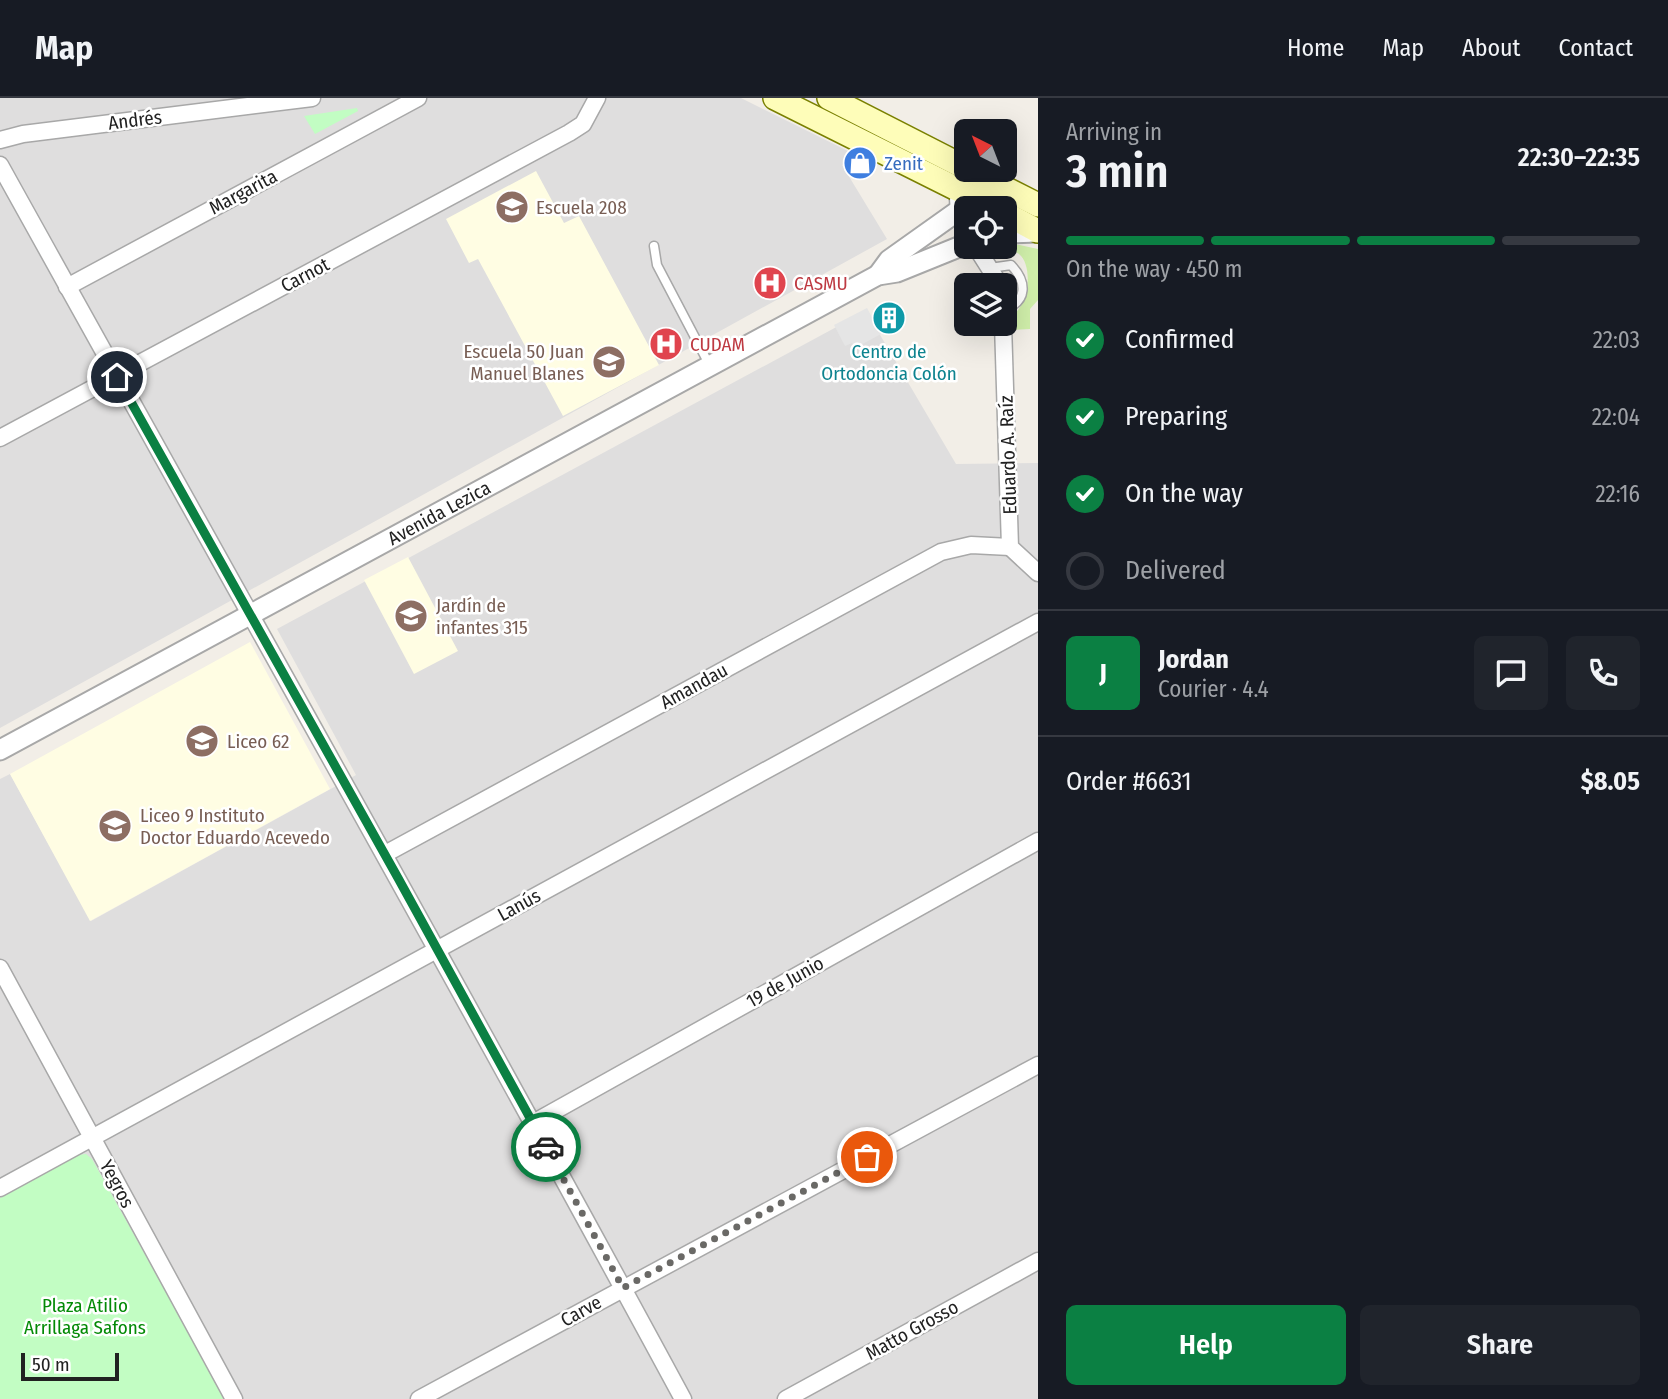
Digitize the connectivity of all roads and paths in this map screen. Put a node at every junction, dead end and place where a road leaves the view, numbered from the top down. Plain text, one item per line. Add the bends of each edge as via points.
1 (312, 98) edge
2 (418, 98) edge
3 (597, 98) edge
4 (775, 98) edge
5 (829, 98) edge
6 (0, 140) edge
7 (954, 162) edge
8 (0, 165) edge
9 (991, 182) edge
10 (995, 184) junction
11 (983, 196) edge
12 (954, 198) edge
13 (1038, 205) edge
14 (954, 219) edge
15 (1017, 220) edge
16 (1038, 231) edge
17 (1017, 232) edge
18 (654, 246) dead end
19 (954, 249) edge
20 (984, 259) edge
21 (990, 268) junction
22 (992, 273) edge
23 (1016, 273) edge
24 (1017, 274) edge
25 (878, 275) junction
26 (67, 286) junction
27 (1017, 304) edge
28 (1003, 336) edge
29 (710, 366) junction
30 (117, 377) junction
31 (0, 438) edge
32 (1010, 547) junction
33 (1038, 573) edge
34 (248, 614) junction
35 (1038, 622) edge
36 (0, 750) edge
37 (1038, 841) edge
38 (385, 854) junction
39 (438, 949) junction
40 (0, 968) edge
41 (1038, 1065) edge
42 (533, 1123) junction
43 (92, 1137) junction
44 (0, 1188) edge
45 (1038, 1261) edge
46 (623, 1288) junction
47 (234, 1399) edge
48 (419, 1399) edge
49 (682, 1399) edge
50 (786, 1399) edge

1 - 6 street, Andrés
2 - 26 street, Margarita
3 - 30 street, Carnot via 583,124 569,133
4 - 12 main road
5 - 7 main road
8 - 26 street
9 - 10 main road
10 - 11 street, Avenida Lezica
10 - 13 main road
14 - 25 street, Avenida Lezica via 889,260
15 - 16 main road
16 - 17 street
18 - 29 lane via 657,265
19 - 25 street, Avenida Lezica
20 - 21 street
21 - 22 street
21 - 23 lane via 1011,265
24 - 27 lane via 1022,282
25 - 29 street, Avenida Lezica
26 - 30 street
28 - 32 street, Eduardo A. Raíz
29 - 34 street, Avenida Lezica
30 - 31 street, Carnot
30 - 34 street
32 - 33 street
32 - 38 street, Amandau via 971,545 940,552
34 - 36 street, Avenida Lezica
34 - 38 street
35 - 39 street, Lanús
37 - 42 street, 19 de Junio
38 - 39 street
39 - 42 street
39 - 43 street, Lanús
40 - 43 street, Yegros
41 - 46 street, Carve
42 - 46 street
43 - 44 street, Lanús
43 - 47 street, Yegros
45 - 50 street, Matto Grosso
46 - 48 street, Carve
46 - 49 street

